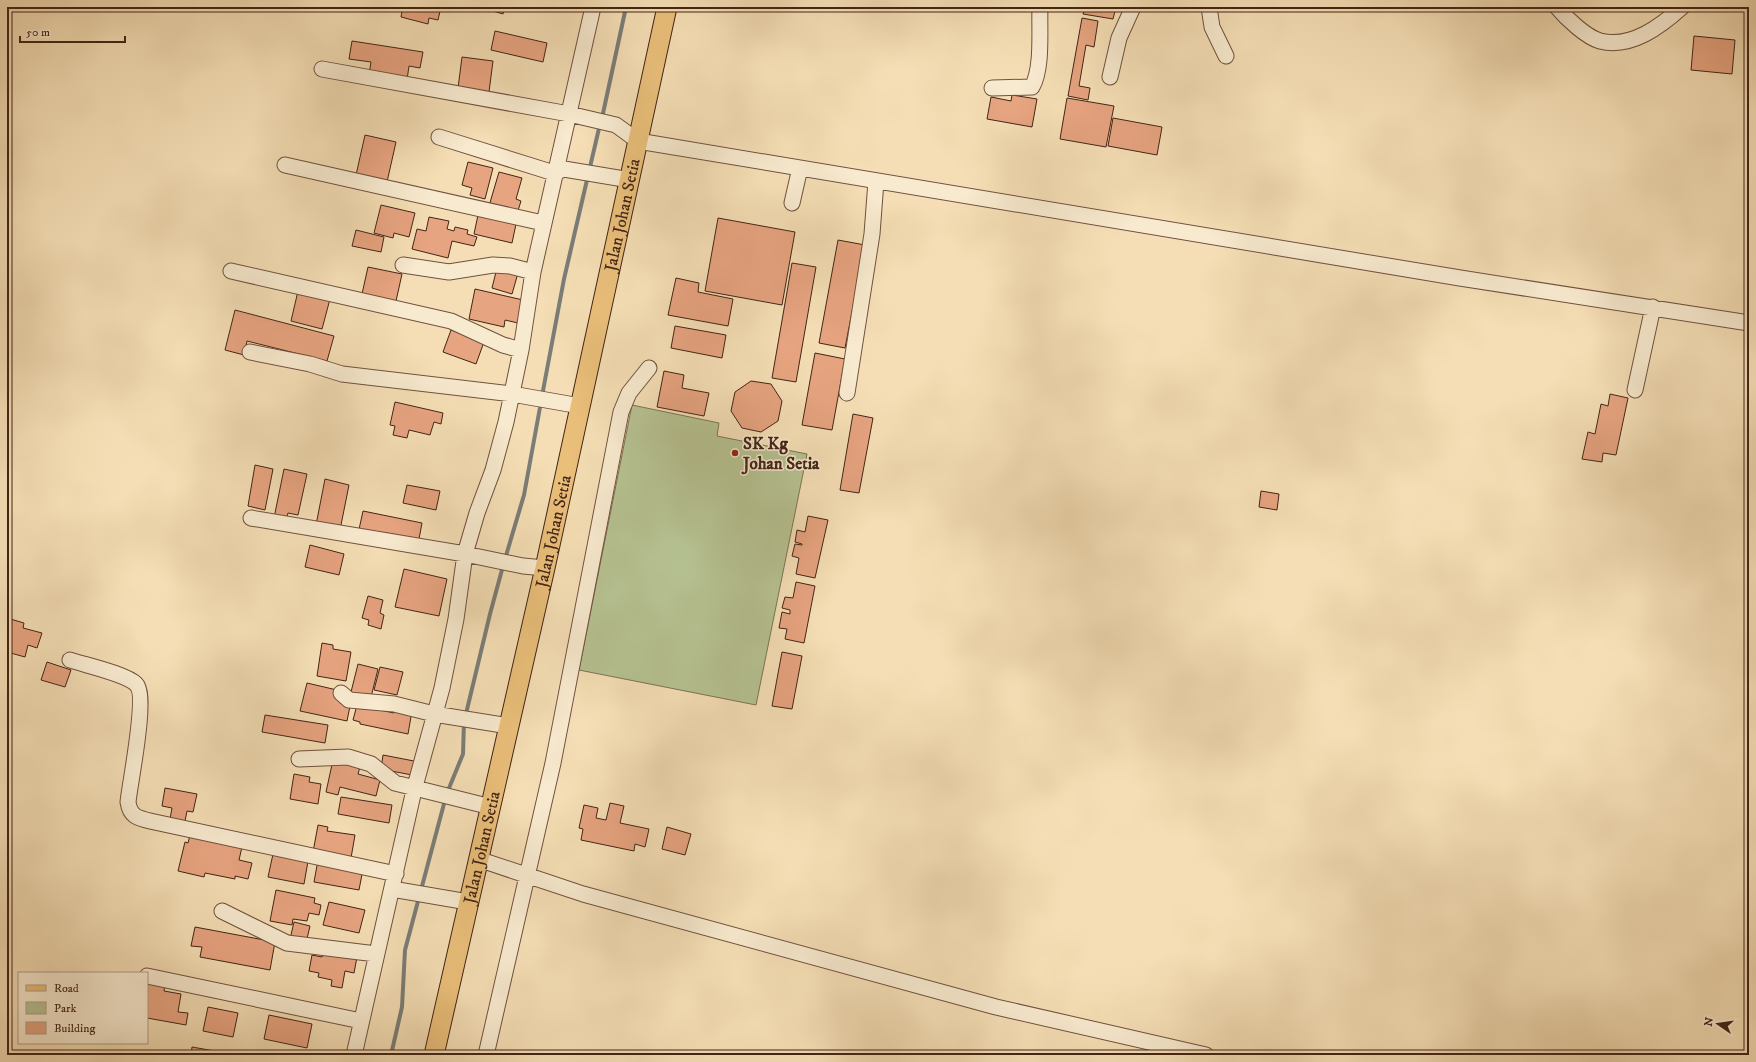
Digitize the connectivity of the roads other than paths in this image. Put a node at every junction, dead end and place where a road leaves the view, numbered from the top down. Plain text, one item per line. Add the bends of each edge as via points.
1 (593, 7) edge
2 (667, 7) edge
3 (1040, 7) edge
4 (1133, 7) edge
5 (1209, 7) edge
6 (1557, 7) edge
7 (1682, 7) edge
8 (1226, 56) dead end
9 (322, 69) dead end
10 (1110, 77) dead end
11 (992, 88) dead end
12 (573, 115) junction
13 (439, 137) dead end
14 (638, 141) junction
15 (285, 165) dead end
16 (800, 168) junction
17 (559, 171) junction
18 (630, 180) junction
19 (876, 181) junction
20 (792, 203) dead end
21 (543, 223) junction
22 (403, 265) dead end
23 (230, 271) dead end
24 (533, 272) junction
25 (1653, 307) junction
26 (1749, 323) edge
27 (521, 350) junction
28 (250, 352) dead end
29 (649, 368) dead end
30 (1635, 390) dead end
31 (847, 393) dead end
32 (516, 395) junction
33 (580, 406) junction
34 (251, 518) dead end
35 (470, 556) junction
36 (545, 568) junction
37 (70, 660) dead end
38 (341, 693) dead end
39 (437, 715) junction
40 (510, 726) junction
41 (299, 760) dead end
42 (419, 790) junction
43 (482, 805) junction
44 (478, 859) junction
45 (396, 874) junction
46 (527, 876) junction
47 (397, 890) junction
48 (468, 902) junction
49 (222, 911) dead end
50 (376, 954) junction
51 (148, 976) edge
52 (362, 1021) junction
53 (354, 1055) edge
54 (434, 1055) edge
55 (486, 1055) edge
56 (1206, 1055) edge

1 - 12 street
2 - 14 main road, Jalan Johan Setia
3 - 11 street via 1035,82 1032,87
4 - 10 street via 1119,38
5 - 8 street via 1212,27
6 - 7 street via 1571,22 1599,41 1625,42 1650,31
9 - 12 street
12 - 14 street via 616,125
12 - 17 street
13 - 17 street
14 - 16 street
14 - 18 main road, Jalan Johan Setia
15 - 21 street
16 - 19 street
16 - 20 street
17 - 18 street via 600,174
17 - 21 street
18 - 33 main road, Jalan Johan Setia
19 - 25 street via 1460,278
19 - 31 street via 872,234
21 - 24 street
22 - 24 street via 449,272 493,265
23 - 27 street via 450,321
24 - 27 street
25 - 26 street
25 - 30 street
27 - 32 street
28 - 32 street via 310,364 342,374
29 - 46 street via 629,392 621,412 553,762
32 - 33 street
32 - 35 street via 477,513
33 - 36 main road, Jalan Johan Setia
34 - 35 street
35 - 36 street
35 - 39 street
36 - 40 main road, Jalan Johan Setia
37 - 45 street via 130,680 139,687 140,716 128,802 133,815 150,821
38 - 39 street via 349,700 394,704
39 - 40 street
39 - 42 street
40 - 43 main road, Jalan Johan Setia
41 - 42 street via 348,757 371,764 395,783
42 - 43 street
42 - 45 street
43 - 44 main road, Jalan Johan Setia
44 - 46 street
44 - 48 main road, Jalan Johan Setia
45 - 47 street
46 - 55 street
46 - 56 street via 583,894 996,1007
47 - 48 street
47 - 50 street
48 - 54 main road, Jalan Johan Setia
49 - 50 street via 287,943
50 - 52 street
51 - 52 street
52 - 53 street

